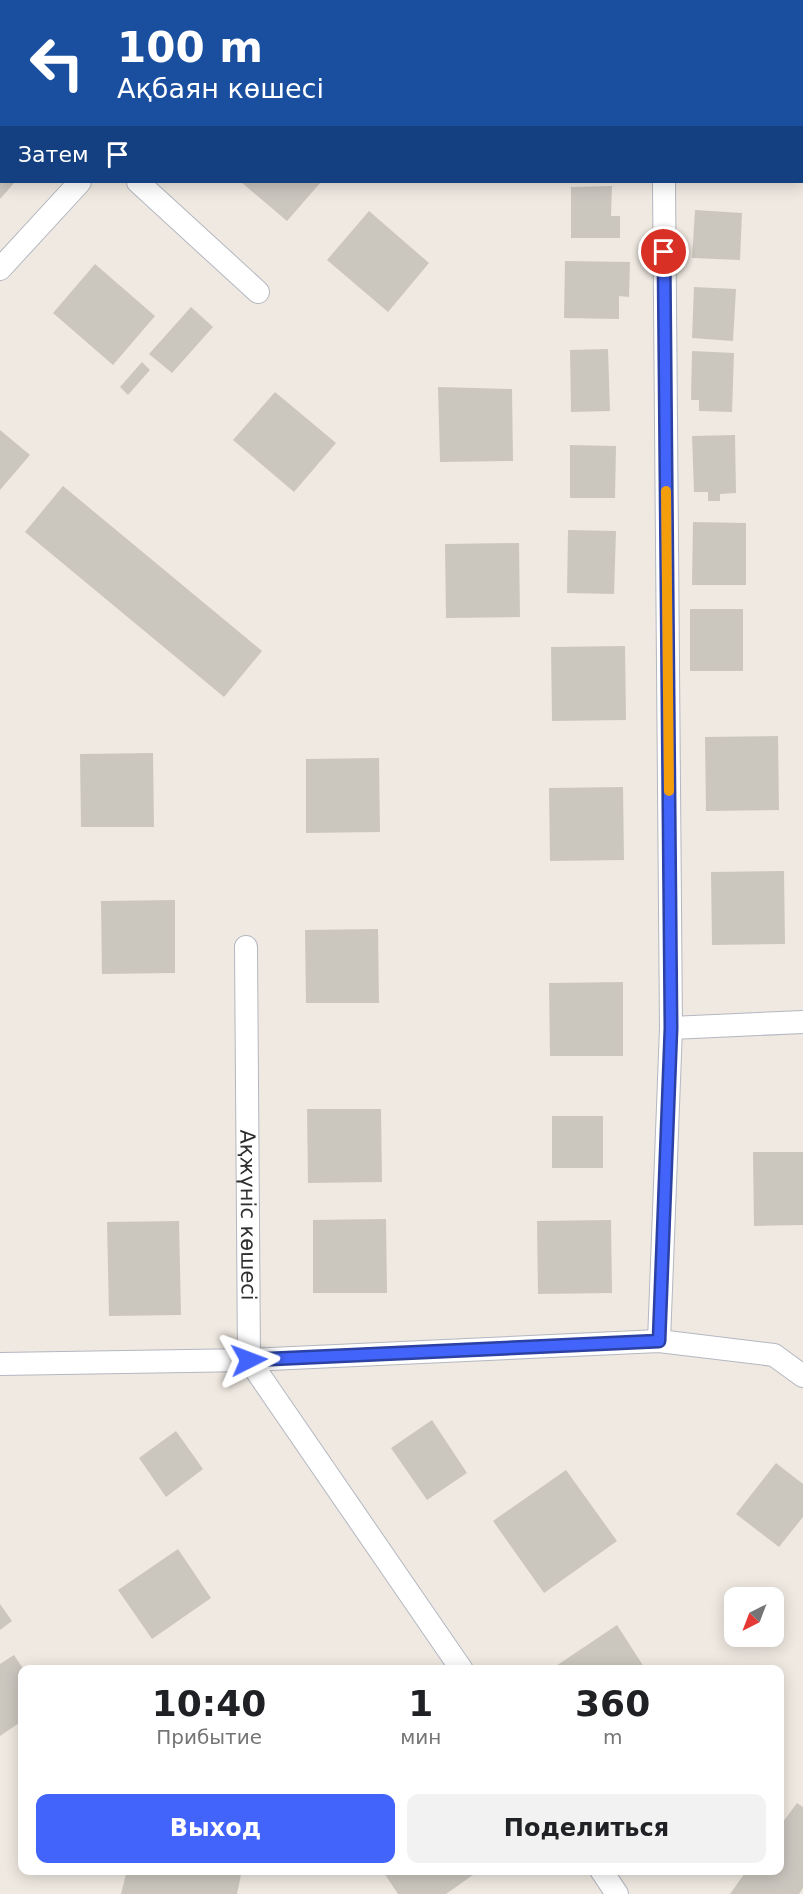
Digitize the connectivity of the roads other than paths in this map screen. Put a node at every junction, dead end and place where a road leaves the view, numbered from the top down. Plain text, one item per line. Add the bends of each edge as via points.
1 (79, 183) edge
2 (139, 183) edge
3 (664, 183) edge
4 (0, 269) edge
5 (258, 292) dead end
6 (246, 947) dead end
7 (803, 1022) edge
8 (671, 1028) junction
9 (659, 1341) junction
10 (249, 1360) junction
11 (0, 1364) edge
12 (803, 1376) edge
13 (459, 1665) edge
14 (604, 1875) edge
15 (617, 1894) edge

1 - 4 street
2 - 5 street
3 - 8 street
6 - 10 street, Ақжүніс көшесі
7 - 8 street
8 - 9 street
9 - 10 street
9 - 12 street via 774,1355
10 - 11 street
10 - 13 street
14 - 15 street

